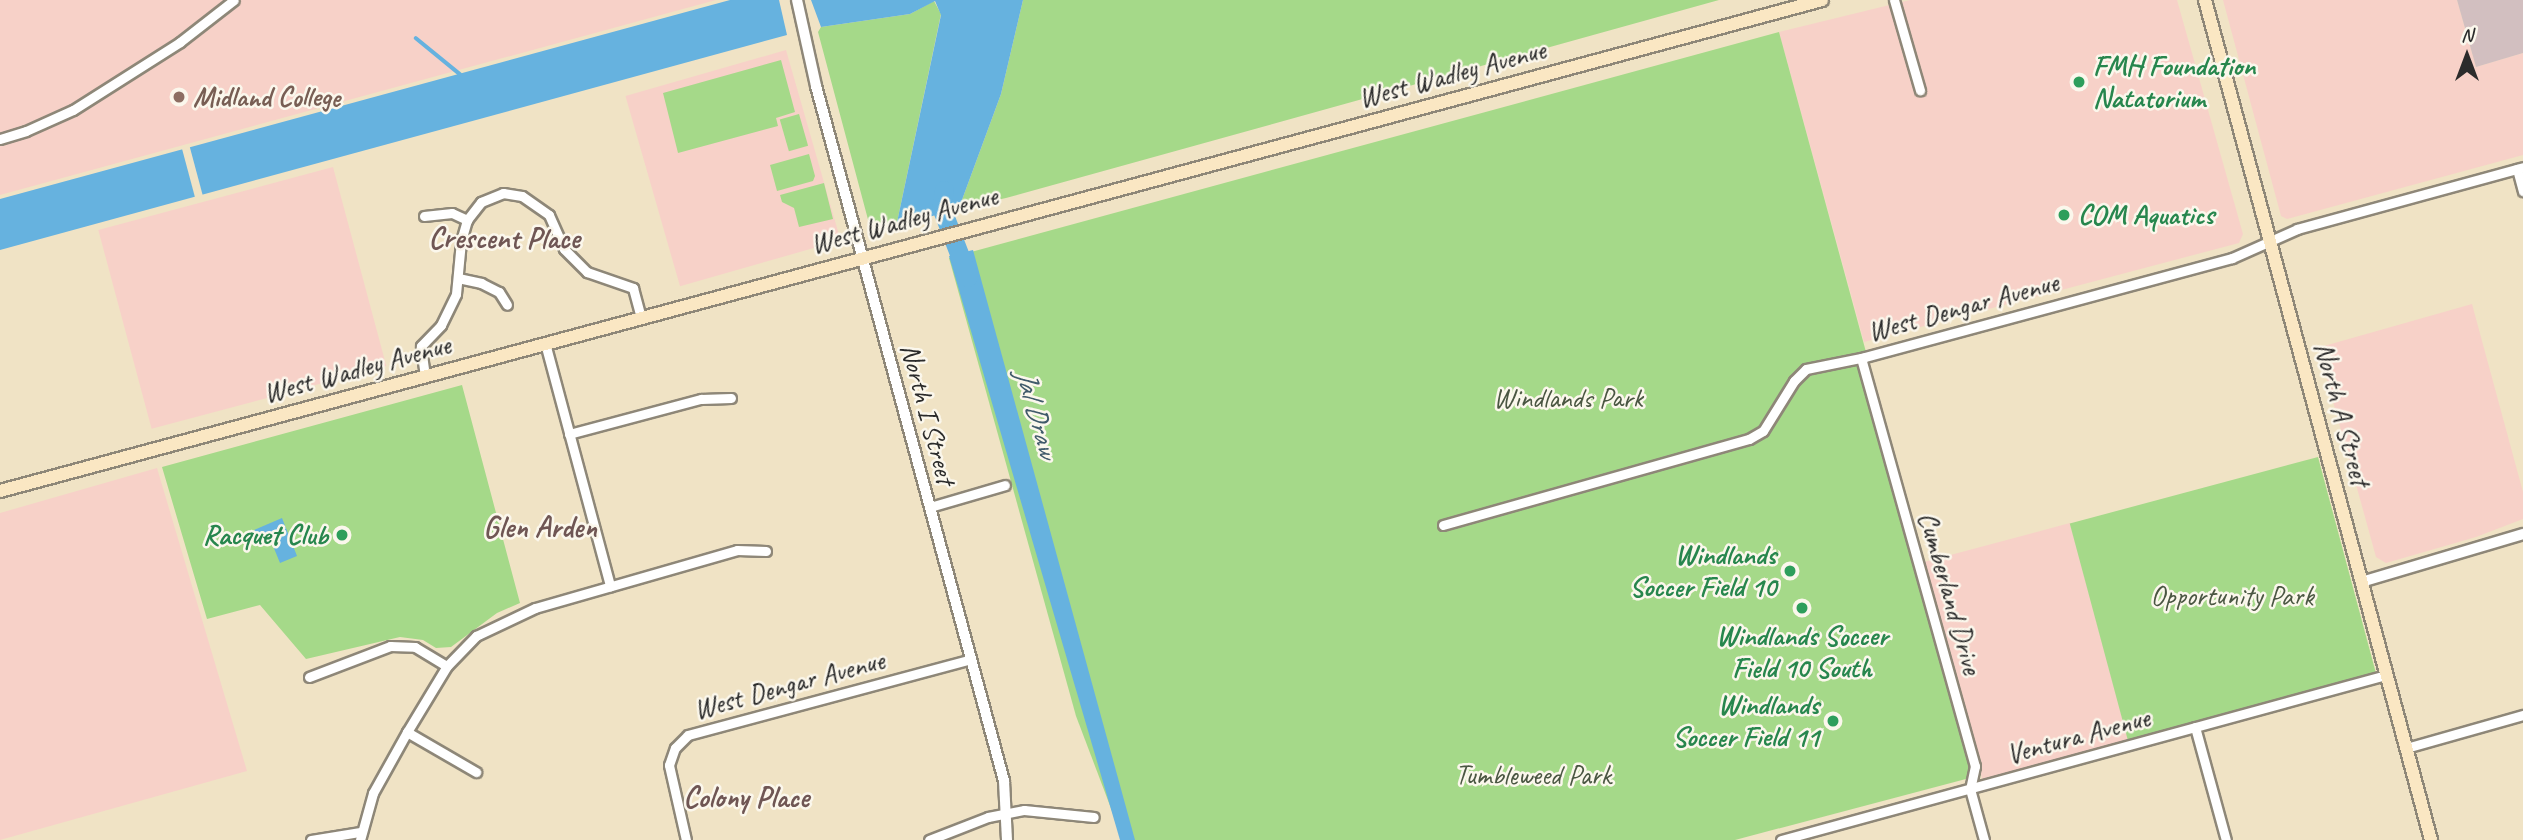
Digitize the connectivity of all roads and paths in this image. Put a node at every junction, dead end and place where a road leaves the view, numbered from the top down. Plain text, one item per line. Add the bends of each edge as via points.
1 (234, 0) edge
2 (797, 0) edge
3 (1822, 0) edge
4 (1894, 0) edge
5 (2205, 0) edge
6 (1920, 90) dead end
7 (0, 139) edge
8 (2520, 168) edge
9 (2523, 191) edge
10 (424, 216) dead end
11 (467, 220) junction
12 (2271, 242) junction
13 (862, 257) junction
14 (457, 278) junction
15 (506, 305) dead end
16 (641, 318) junction
17 (545, 344) junction
18 (1861, 358) junction
19 (425, 376) junction
20 (731, 398) dead end
21 (569, 434) junction
22 (1004, 485) dead end
23 (0, 491) edge
24 (930, 507) junction
25 (1443, 525) dead end
26 (2523, 534) edge
27 (766, 551) dead end
28 (2361, 582) junction
29 (610, 586) junction
30 (971, 659) junction
31 (447, 666) junction
32 (2386, 675) junction
33 (309, 677) dead end
34 (2523, 715) edge
35 (2195, 727) junction
36 (407, 732) junction
37 (2406, 748) junction
38 (477, 772) dead end
39 (1970, 789) junction
40 (1006, 813) junction
41 (1094, 817) dead end
42 (360, 836) edge
43 (311, 840) edge
44 (686, 840) edge
45 (929, 840) edge
46 (1007, 840) edge
47 (1781, 840) edge
48 (1984, 840) edge
49 (2226, 840) edge
50 (2431, 840) edge

1 - 7 street via 180,42 73,110
2 - 13 street, North I Street
3 - 13 main road, West Wadley Avenue
4 - 6 street
5 - 12 main road, North A Street
8 - 9 street
8 - 12 street, West Dengar Avenue via 2297,229
10 - 11 street via 452,213
11 - 14 street
11 - 16 street via 481,202 503,194 522,196 549,215 564,249 587,272 633,288
12 - 18 street, West Dengar Avenue via 2232,258
12 - 28 main road, North A Street
13 - 16 main road, West Wadley Avenue
13 - 24 street, North I Street
14 - 15 street via 499,292
14 - 19 street via 456,294 441,325 421,346
16 - 17 main road, West Wadley Avenue
17 - 19 main road, West Wadley Avenue
17 - 21 street
18 - 25 street, West Dengar Avenue via 1806,369 1763,431 1749,439
18 - 39 street, Cumberland Drive via 1975,766
19 - 23 main road, West Wadley Avenue
20 - 21 street via 701,399
21 - 29 street
22 - 24 street
24 - 30 street, North I Street
26 - 28 street
27 - 29 street via 737,550
28 - 32 main road, North A Street
29 - 31 street via 492,626 464,646
30 - 40 street, North I Street via 1003,781
30 - 44 street, West Dengar Avenue via 688,735 675,748 669,765
31 - 33 street via 415,647 390,646
31 - 36 street
32 - 35 street, Ventura Avenue
32 - 37 main road, North A Street
34 - 37 street
35 - 39 street, Ventura Avenue
35 - 49 street
36 - 38 street
36 - 42 street via 373,793
37 - 50 main road, North A Street
39 - 47 street, Ventura Avenue
39 - 48 street, Cumberland Drive
40 - 41 street via 1048,810
40 - 45 street
40 - 46 street, North I Street
42 - 43 street

